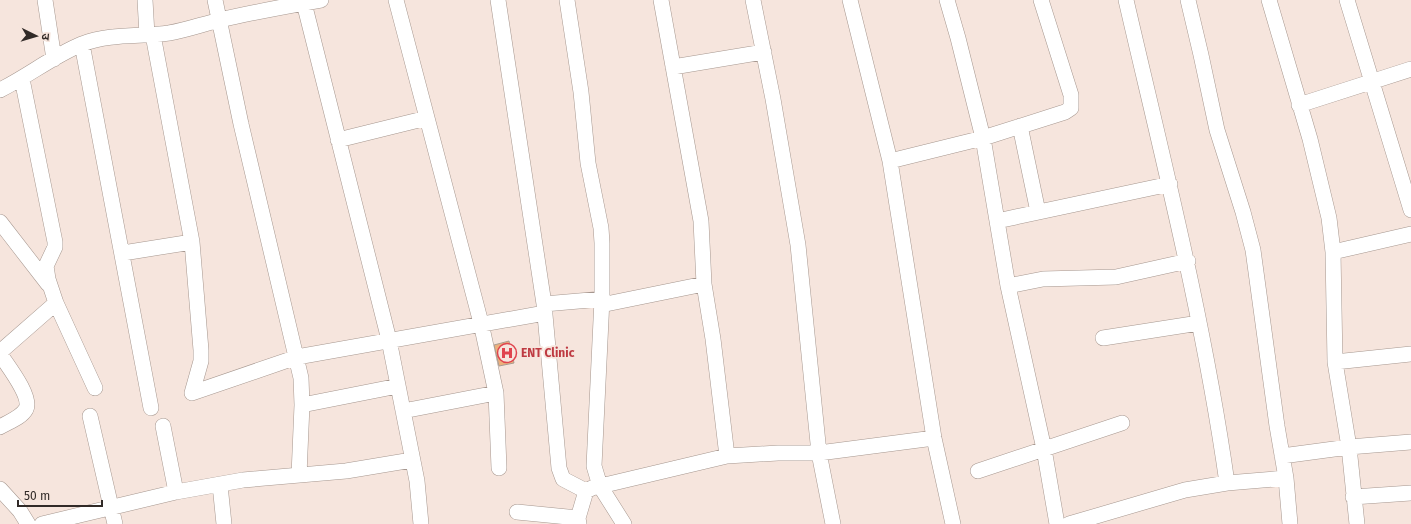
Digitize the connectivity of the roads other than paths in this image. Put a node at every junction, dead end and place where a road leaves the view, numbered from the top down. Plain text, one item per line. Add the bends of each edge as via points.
1 (45, 0) edge
2 (145, 0) edge
3 (215, 0) edge
4 (321, 0) edge
5 (396, 0) edge
6 (498, 0) edge
7 (567, 0) edge
8 (661, 0) edge
9 (753, 0) edge
10 (850, 0) edge
11 (947, 0) edge
12 (1041, 0) edge
13 (1126, 0) edge
14 (1188, 0) edge
15 (1269, 0) edge
16 (1347, 0) edge
17 (283, 3) edge
18 (304, 3) junction
19 (218, 20) junction
20 (150, 35) junction
21 (82, 44) junction
22 (764, 52) junction
23 (54, 59) junction
24 (673, 67) junction
25 (1411, 69) edge
26 (22, 80) junction
27 (1371, 81) junction
28 (0, 90) edge
29 (1299, 105) junction
30 (427, 118) junction
31 (1020, 126) junction
32 (983, 138) junction
33 (338, 140) junction
34 (890, 161) junction
35 (1404, 164) edge
36 (1170, 184) junction
37 (1411, 210) edge
38 (1038, 212) junction
39 (997, 221) junction
40 (0, 222) edge
41 (1411, 234) edge
42 (192, 242) junction
43 (1333, 252) junction
44 (123, 253) junction
45 (1188, 261) junction
46 (704, 284) junction
47 (1008, 286) junction
48 (51, 288) junction
49 (602, 302) junction
50 (56, 303) junction
51 (544, 308) junction
52 (1199, 323) junction
53 (481, 324) junction
54 (1103, 338) dead end
55 (389, 340) junction
56 (0, 353) edge
57 (1411, 354) edge
58 (297, 357) junction
59 (1335, 362) junction
60 (398, 386) junction
61 (95, 388) dead end
62 (496, 393) junction
63 (302, 406) junction
64 (151, 408) dead end
65 (403, 411) junction
66 (90, 416) dead end
67 (1122, 423) dead end
68 (163, 426) dead end
69 (0, 427) edge
70 (934, 438) junction
71 (1411, 442) edge
72 (1349, 446) junction
73 (1044, 449) junction
74 (819, 453) junction
75 (727, 456) junction
76 (1282, 456) junction
77 (412, 460) junction
78 (499, 468) dead end
79 (978, 471) dead end
80 (298, 475) junction
81 (1286, 478) junction
82 (1228, 483) junction
83 (220, 485) junction
84 (0, 489) edge
85 (593, 489) junction
86 (176, 492) junction
87 (1411, 493) edge
88 (1353, 497) junction
89 (112, 508) junction
90 (517, 512) dead end
91 (578, 521) edge
92 (1091, 521) edge
93 (28, 524) edge
94 (42, 524) edge
95 (115, 524) edge
96 (224, 524) edge
97 (421, 524) edge
98 (624, 524) edge
99 (833, 524) edge
100 (953, 524) edge
101 (1057, 524) edge
102 (1069, 524) edge
103 (1290, 524) edge
104 (1357, 524) edge

1 - 23 street
2 - 20 street
3 - 19 street
4 - 18 street
5 - 30 street
6 - 51 street
7 - 49 street via 581,92 588,163 600,228
8 - 24 street
9 - 22 street
10 - 34 street
11 - 32 street
12 - 31 street via 1071,95 1071,108
13 - 36 street
14 - 76 street via 1217,130 1253,250
15 - 29 street
16 - 27 street
17 - 18 street
17 - 19 street
18 - 33 street
19 - 20 street via 184,30
19 - 58 street
20 - 21 street via 110,36
20 - 42 street
21 - 23 street
21 - 44 street
22 - 24 street
22 - 74 street via 798,245
23 - 26 street
24 - 46 street via 702,221
25 - 27 street
26 - 28 street
26 - 48 street via 55,242 46,266
27 - 29 street
27 - 35 street
29 - 43 street via 1323,185
30 - 33 street
30 - 53 street
31 - 32 street
31 - 38 street
32 - 34 street
32 - 39 street
33 - 55 street
34 - 70 street
35 - 37 street
36 - 38 street
36 - 45 street
38 - 39 street
39 - 47 street
40 - 48 street
41 - 43 street
42 - 44 street
42 - 58 street via 201,361 192,393
43 - 59 street
44 - 64 street
45 - 47 street via 1116,277 1043,279
45 - 52 street
46 - 49 street
46 - 75 street
47 - 73 street
48 - 50 street
49 - 51 street
49 - 85 street
50 - 56 street
50 - 61 street
51 - 53 street
51 - 85 street via 559,468 563,479
52 - 54 street
52 - 82 street
53 - 55 street
53 - 62 street
55 - 58 street
55 - 60 street
56 - 69 street via 27,402 26,409 21,415
57 - 59 street
58 - 63 street
59 - 72 street
60 - 63 street
60 - 65 street
62 - 65 street
62 - 78 street
63 - 80 street
65 - 77 street
66 - 89 street
67 - 73 street
68 - 86 street
70 - 74 street
70 - 100 street
71 - 72 street
72 - 76 street
72 - 88 street
73 - 79 street
73 - 101 street
74 - 75 street
74 - 99 street
75 - 85 street
76 - 81 street
77 - 80 street via 365,469
77 - 97 street via 417,481
80 - 83 street via 260,477
81 - 82 street
81 - 103 street
82 - 92 street via 1171,493
83 - 86 street
83 - 96 street
84 - 93 street
85 - 91 street
85 - 98 street
86 - 89 street
87 - 88 street
88 - 104 street
89 - 94 street
89 - 95 street
90 - 91 street
92 - 102 street

